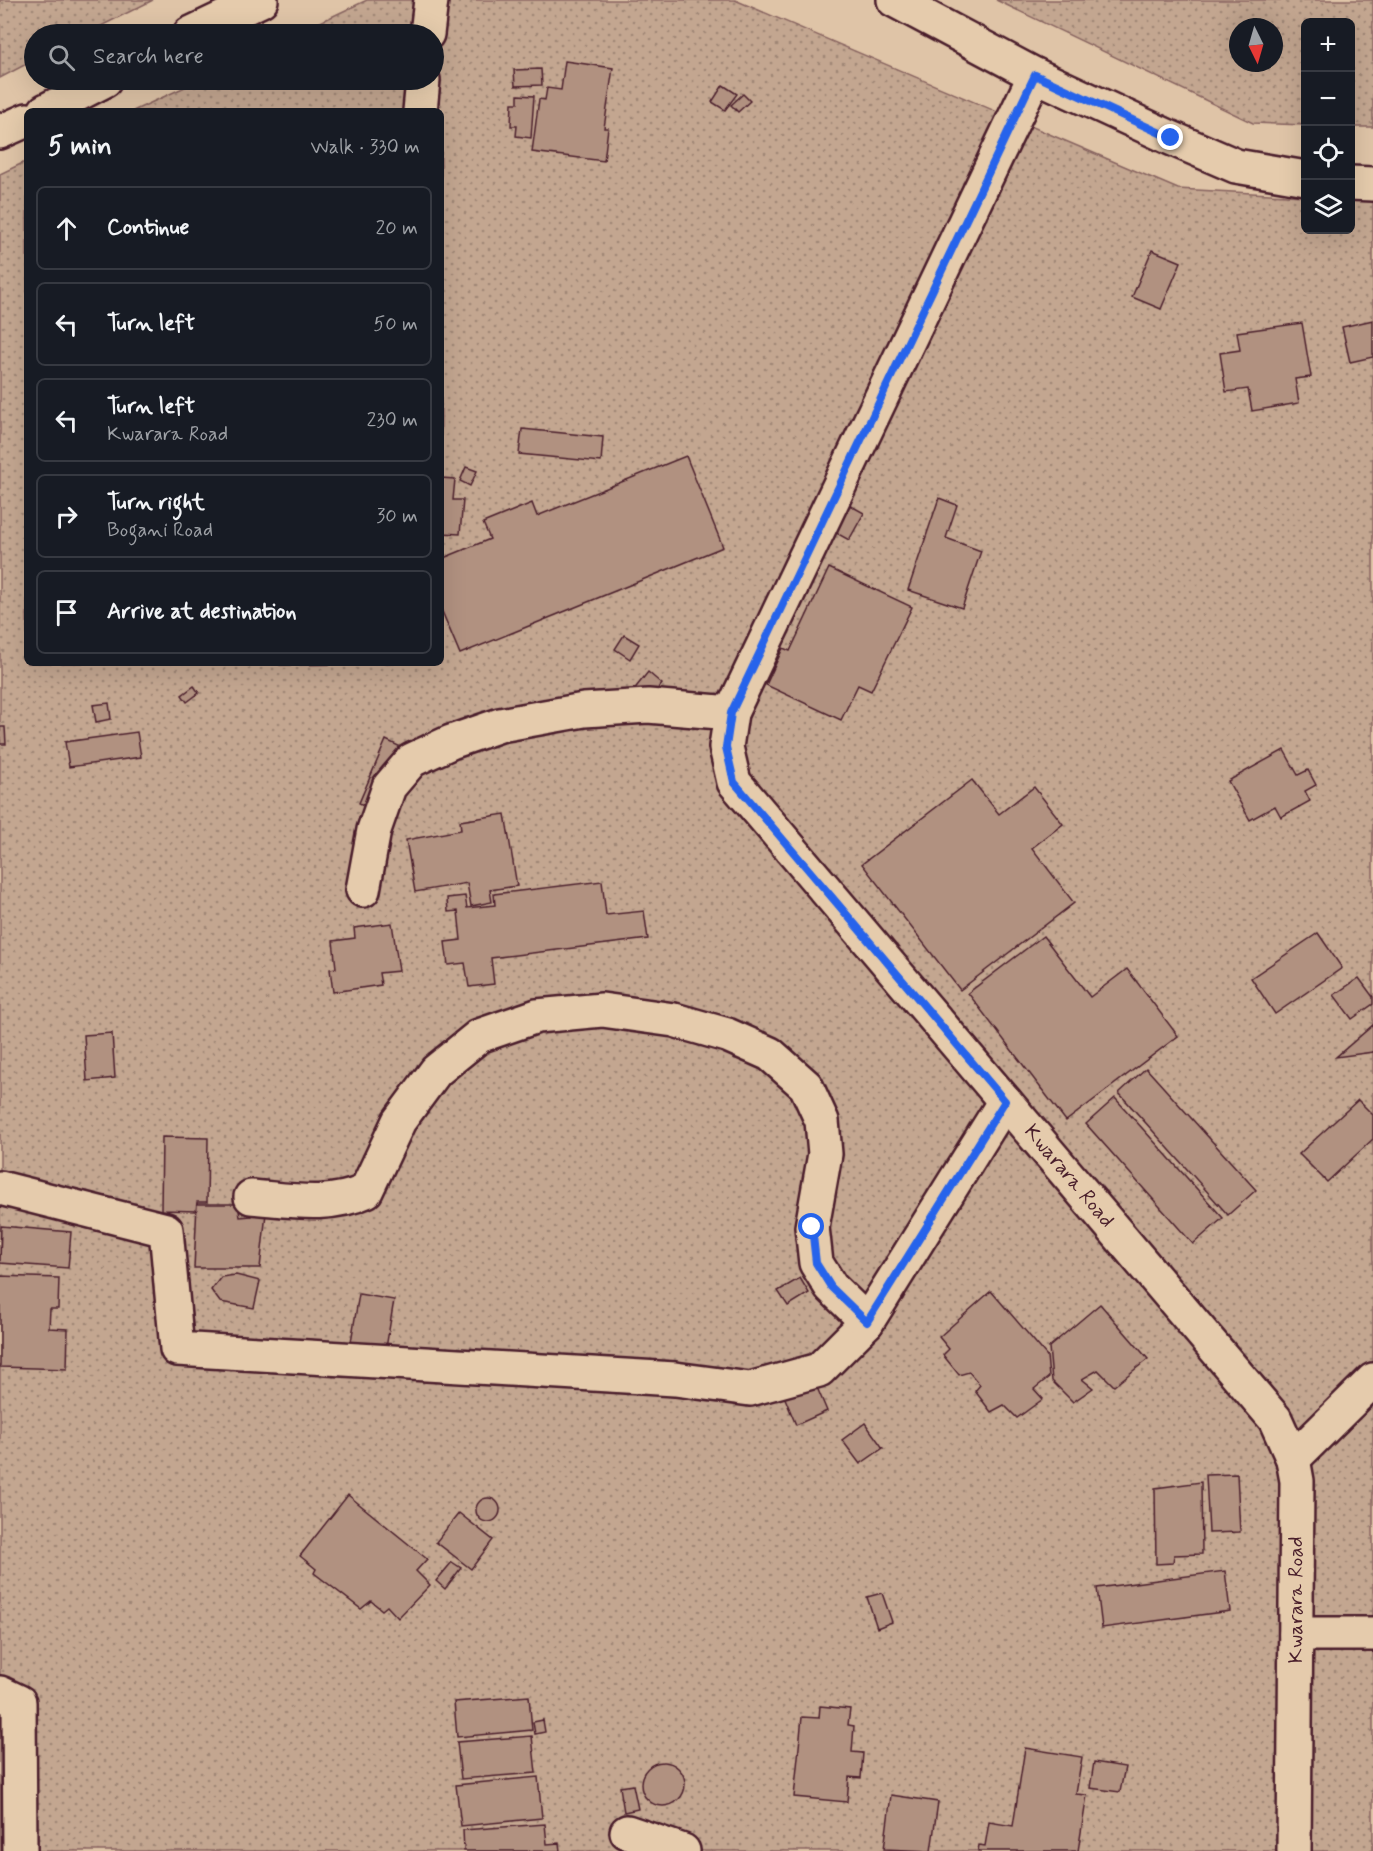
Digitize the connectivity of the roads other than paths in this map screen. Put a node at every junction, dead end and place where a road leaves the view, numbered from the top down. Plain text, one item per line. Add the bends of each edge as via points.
1 (261, 0) edge
2 (431, 0) edge
3 (894, 0) edge
4 (211, 24) edge
5 (428, 24) edge
6 (1035, 75) junction
7 (86, 90) edge
8 (422, 90) edge
9 (51, 108) edge
10 (420, 108) edge
11 (24, 121) edge
12 (0, 132) edge
13 (1301, 177) edge
14 (1355, 183) edge
15 (1373, 184) edge
16 (731, 713) junction
17 (363, 890) dead end
18 (1005, 1101) junction
19 (0, 1188) edge
20 (250, 1197) dead end
21 (867, 1322) junction
22 (1373, 1380) edge
23 (1293, 1459) junction
24 (1296, 1634) junction
25 (1373, 1634) edge
26 (0, 1694) edge
27 (627, 1832) dead end
28 (20, 1851) edge
29 (683, 1851) edge
30 (1294, 1851) edge

1 - 4 street
2 - 5 street
3 - 6 street
6 - 13 street via 1236,165
6 - 16 street, Kwarara Road
7 - 9 street
8 - 10 street
11 - 12 street
14 - 15 street
16 - 17 street via 648,706 584,710 500,725 412,760 389,787 374,830
16 - 18 street, Kwarara Road via 726,747 734,782
18 - 21 street
18 - 23 street, Kwarara Road via 1275,1419
19 - 21 street via 166,1230 177,1349 675,1379 750,1389 819,1370
20 - 21 street via 326,1203 366,1191 399,1121 436,1071 479,1036 537,1016 602,1010 674,1020 728,1035 770,1054 806,1086 822,1121 825,1154 812,1227 816,1263 831,1287
22 - 23 street
23 - 24 street, Kwarara Road via 1297,1481
24 - 25 street
24 - 30 street, Kwarara Road
26 - 28 street via 19,1702
27 - 29 street

